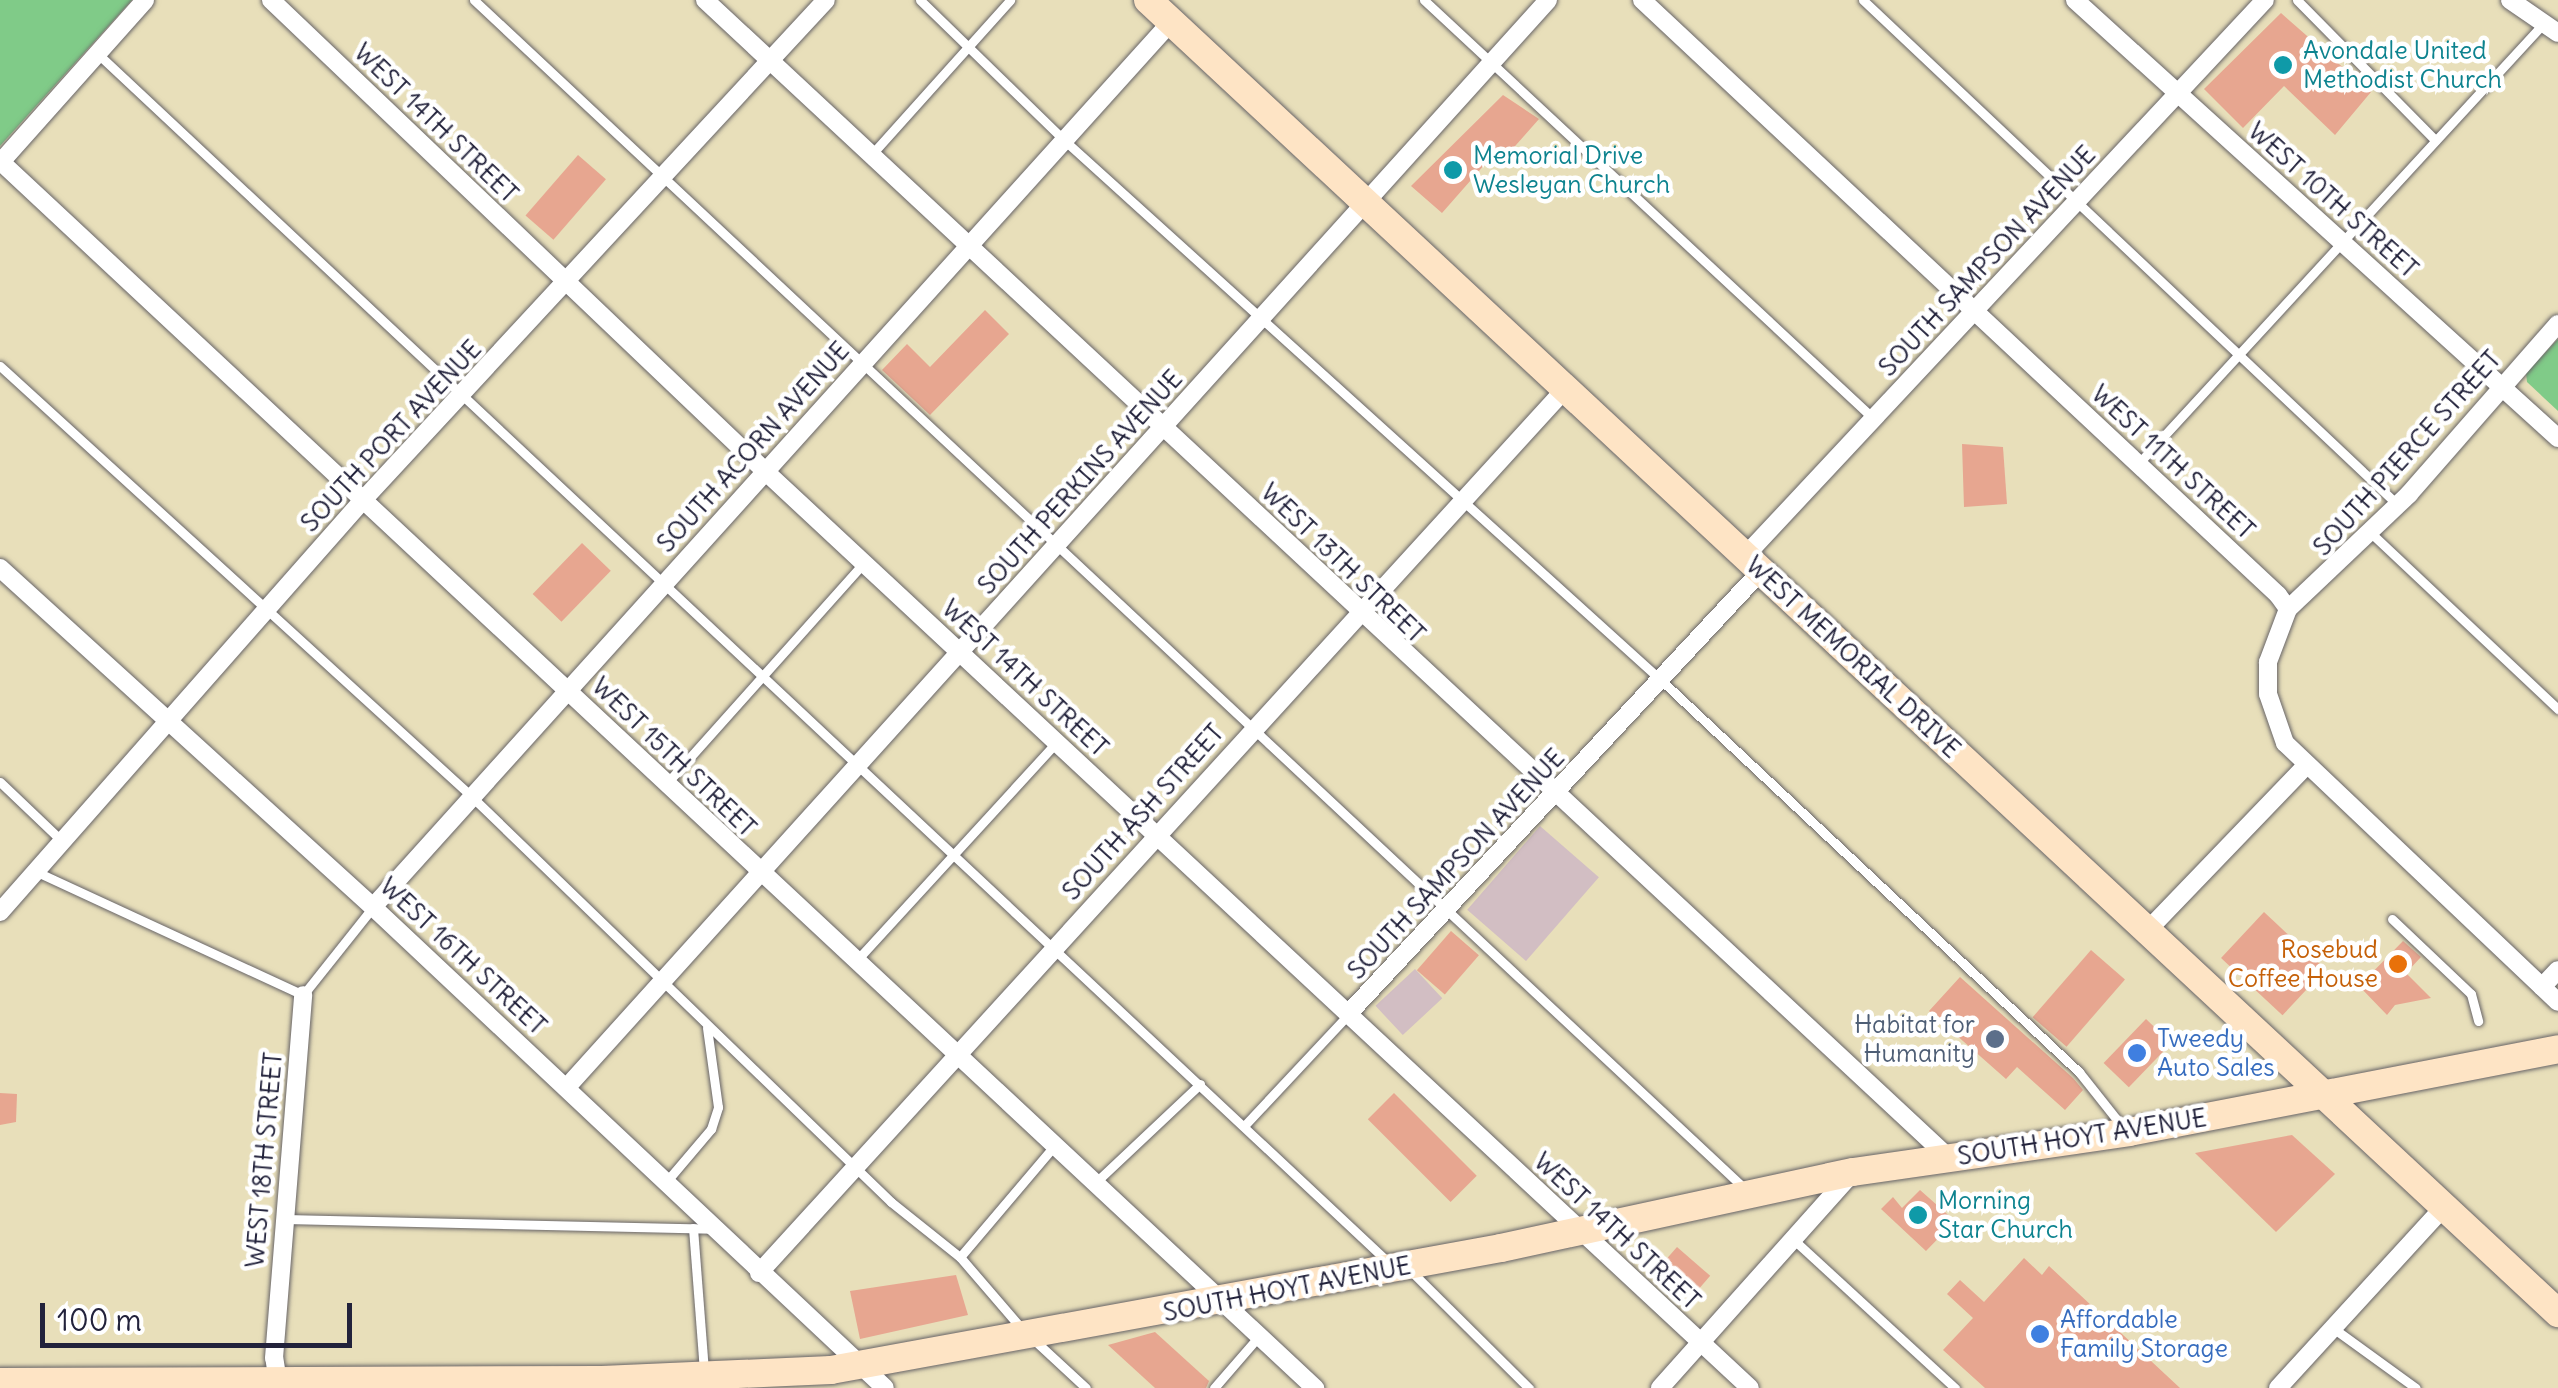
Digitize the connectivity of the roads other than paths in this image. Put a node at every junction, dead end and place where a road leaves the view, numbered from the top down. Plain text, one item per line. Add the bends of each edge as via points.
1 (145, 0) edge
2 (271, 0) edge
3 (474, 0) edge
4 (704, 0) edge
5 (826, 0) edge
6 (920, 0) edge
7 (1010, 0) edge
8 (1148, 0) edge
9 (1424, 0) edge
10 (1548, 0) edge
11 (1642, 0) edge
12 (1863, 0) edge
13 (2076, 0) edge
14 (2266, 0) edge
15 (2297, 0) edge
16 (2510, 0) edge
17 (1171, 22) junction
18 (2550, 29) edge
19 (967, 46) junction
20 (96, 52) junction
21 (771, 61) junction
22 (1490, 62) junction
23 (2176, 95) junction
24 (1064, 140) junction
25 (2435, 140) junction
26 (870, 156) junction
27 (0, 162) edge
28 (665, 177) junction
29 (1367, 200) junction
30 (2076, 202) junction
31 (2342, 240) junction
32 (968, 245) junction
33 (566, 281) junction
34 (1975, 311) junction
35 (1261, 320) junction
36 (2558, 324) edge
37 (2237, 354) junction
38 (866, 360) junction
39 (0, 366) edge
40 (2503, 386) junction
41 (1566, 388) junction
42 (466, 392) junction
43 (1874, 419) junction
44 (1164, 426) junction
45 (2558, 438) edge
46 (2138, 464) junction
47 (766, 472) junction
48 (1461, 499) junction
49 (363, 500) junction
50 (2398, 506) junction
51 (2371, 533) junction
52 (1059, 543) junction
53 (864, 563) junction
54 (1753, 564) junction
55 (0, 568) edge
56 (664, 582) junction
57 (268, 608) junction
58 (2288, 609) junction
59 (1359, 614) junction
60 (959, 652) junction
61 (764, 674) junction
62 (1662, 681) junction
63 (566, 688) junction
64 (2558, 709) edge
65 (170, 723) junction
66 (1254, 728) junction
67 (1057, 742) junction
68 (860, 763) junction
69 (2306, 766) junction
70 (0, 782) edge
71 (666, 783) junction
72 (469, 794) junction
73 (1555, 796) junction
74 (1158, 833) junction
75 (63, 842) junction
76 (955, 852) junction
77 (37, 872) junction
78 (758, 872) junction
79 (374, 907) junction
80 (1446, 911) junction
81 (0, 912) edge
82 (2392, 919) dead end
83 (2146, 932) junction
84 (1055, 946) junction
85 (856, 962) junction
86 (2558, 970) edge
87 (661, 984) junction
88 (2542, 987) junction
89 (303, 995) junction
90 (2558, 1002) edge
91 (1350, 1013) junction
92 (2478, 1021) dead end
93 (708, 1028) junction
94 (2558, 1049) edge
95 (957, 1054) junction
96 (1200, 1084) junction
97 (567, 1087) junction
98 (2322, 1094) junction
99 (1244, 1126) junction
100 (2128, 1132) junction
101 (1054, 1146) junction
102 (1950, 1159) junction
103 (855, 1168) junction
104 (1853, 1172) junction
105 (665, 1183) junction
106 (1094, 1184) junction
107 (1749, 1193) junction
108 (2445, 1206) junction
109 (284, 1219) junction
110 (693, 1228) junction
111 (712, 1229) junction
112 (1576, 1232) junction
113 (1794, 1240) junction
114 (960, 1258) junction
115 (1401, 1267) junction
116 (759, 1273) junction
117 (1220, 1300) junction
118 (2558, 1313) edge
119 (2333, 1328) junction
120 (1259, 1336) junction
121 (1032, 1338) junction
122 (1701, 1342) junction
123 (860, 1365) junction
124 (784, 1380) edge
125 (0, 1382) edge
126 (704, 1382) edge
127 (279, 1384) edge
128 (602, 1384) edge
129 (885, 1388) edge
130 (1086, 1388) edge
131 (1214, 1388) edge
132 (1314, 1388) edge
133 (1529, 1388) edge
134 (1660, 1388) edge
135 (1750, 1388) edge
136 (1954, 1388) edge
137 (2278, 1388) edge
138 (2416, 1388) edge

1 - 20 street
2 - 33 street, WEST 14TH STREET
3 - 28 lane
4 - 21 street, WEST 13TH STREET
5 - 21 street, SOUTH PORT AVENUE
6 - 19 lane
7 - 19 lane
8 - 17 main road, WEST MEMORIAL DRIVE
9 - 22 lane
10 - 22 street, SOUTH PERKINS AVENUE
11 - 34 street, WEST 11TH STREET
12 - 30 lane
13 - 23 street, WEST 10TH STREET
14 - 23 street, SOUTH SAMPSON AVENUE
15 - 25 lane
16 - 18 street
17 - 24 street, SOUTH ACORN AVENUE
17 - 29 main road, WEST MEMORIAL DRIVE
18 - 25 lane
19 - 24 lane
19 - 26 lane
20 - 27 street
20 - 42 lane
21 - 26 street, WEST 13TH STREET
21 - 28 street, SOUTH PORT AVENUE
22 - 29 street, SOUTH PERKINS AVENUE
22 - 43 lane
23 - 30 street, SOUTH SAMPSON AVENUE
23 - 31 street, WEST 10TH STREET
24 - 32 street, SOUTH ACORN AVENUE
24 - 35 lane
25 - 31 lane
26 - 32 street, WEST 13TH STREET
27 - 49 street, WEST 15TH STREET
28 - 33 street, SOUTH PORT AVENUE
28 - 38 lane
29 - 35 street, SOUTH PERKINS AVENUE
29 - 41 main road, WEST MEMORIAL DRIVE
30 - 34 street, SOUTH SAMPSON AVENUE
30 - 37 lane
31 - 37 lane
31 - 40 street, WEST 10TH STREET
32 - 38 street, SOUTH ACORN AVENUE
32 - 44 street, WEST 13TH STREET
33 - 42 street, SOUTH PORT AVENUE
33 - 47 street, WEST 14TH STREET
34 - 43 street, SOUTH SAMPSON AVENUE
34 - 46 street, WEST 11TH STREET
35 - 44 street, SOUTH PERKINS AVENUE
35 - 48 lane
36 - 40 street, SOUTH PIERCE STREET
37 - 46 lane
37 - 50 lane
38 - 47 street, SOUTH ACORN AVENUE
38 - 52 lane
39 - 57 lane
40 - 45 street, WEST 10TH STREET
40 - 50 street, SOUTH PIERCE STREET
41 - 48 street, SOUTH ASH STREET
41 - 54 main road, WEST MEMORIAL DRIVE
42 - 49 street, SOUTH PORT AVENUE
42 - 56 lane
43 - 54 street, SOUTH SAMPSON AVENUE
44 - 52 street, SOUTH PERKINS AVENUE
44 - 59 street, WEST 13TH STREET
46 - 58 street, WEST 11TH STREET
47 - 53 street, WEST 14TH STREET
47 - 56 street, SOUTH ACORN AVENUE
48 - 59 street, SOUTH ASH STREET
48 - 62 lane
49 - 57 street, SOUTH PORT AVENUE
49 - 63 street, WEST 15TH STREET
50 - 51 street, SOUTH PIERCE STREET
51 - 58 street, SOUTH PIERCE STREET
51 - 64 lane
52 - 60 street, SOUTH PERKINS AVENUE
52 - 66 lane
53 - 60 street, WEST 14TH STREET
53 - 61 lane
54 - 62 street, SOUTH SAMPSON AVENUE
54 - 83 main road, WEST MEMORIAL DRIVE
55 - 65 street, WEST 16TH STREET
56 - 61 lane
56 - 63 street, SOUTH ACORN AVENUE
57 - 65 street, SOUTH PORT AVENUE
57 - 72 lane
58 - 69 street via 2268,662 2268,694 2286,743
59 - 66 street, SOUTH ASH STREET
59 - 73 street, WEST 13TH STREET
60 - 67 street, WEST 14TH STREET
60 - 68 street, SOUTH PERKINS AVENUE
61 - 68 lane
61 - 71 lane
62 - 73 street, SOUTH SAMPSON AVENUE
62 - 100 lane via 2079,1072
63 - 71 street, WEST 15TH STREET
63 - 72 street, SOUTH ACORN AVENUE
65 - 75 street, SOUTH PORT AVENUE
65 - 79 street, WEST 16TH STREET
66 - 74 street, SOUTH ASH STREET
66 - 80 lane
67 - 74 street, WEST 14TH STREET
67 - 76 lane
68 - 76 lane
68 - 78 street, SOUTH PERKINS AVENUE
69 - 83 street
69 - 88 street
70 - 75 lane
71 - 78 street, WEST 15TH STREET
72 - 79 street, SOUTH ACORN AVENUE
72 - 87 lane
73 - 80 street, SOUTH SAMPSON AVENUE
73 - 102 street, WEST 13TH STREET
74 - 84 street, SOUTH ASH STREET
74 - 91 street, WEST 14TH STREET
75 - 77 street, SOUTH PORT AVENUE
76 - 84 lane
76 - 85 lane
77 - 81 street, SOUTH PORT AVENUE
77 - 89 lane
78 - 85 street, WEST 15TH STREET
78 - 87 street, SOUTH PERKINS AVENUE
79 - 89 lane
79 - 97 street, WEST 16TH STREET
80 - 91 street, SOUTH SAMPSON AVENUE
80 - 107 lane
82 - 92 lane via 2471,994
83 - 98 main road, WEST MEMORIAL DRIVE
84 - 95 street, SOUTH ASH STREET
84 - 96 lane
85 - 95 street, WEST 15TH STREET
86 - 88 street
87 - 93 lane
87 - 97 street, SOUTH PERKINS AVENUE
88 - 90 street
89 - 109 street, WEST 18TH STREET
91 - 99 lane
91 - 112 street, WEST 14TH STREET
93 - 103 lane
93 - 105 lane via 718,1107 711,1129
94 - 98 main road, SOUTH HOYT AVENUE
95 - 101 street, WEST 15TH STREET
95 - 103 street, SOUTH ASH STREET
96 - 99 lane
96 - 106 lane
97 - 105 street, WEST 16TH STREET
98 - 100 main road, SOUTH HOYT AVENUE
98 - 108 main road, WEST MEMORIAL DRIVE
99 - 115 lane
100 - 102 main road, SOUTH HOYT AVENUE
101 - 106 street, WEST 15TH STREET
101 - 114 lane
102 - 104 main road, SOUTH HOYT AVENUE
103 - 114 lane
103 - 116 street, SOUTH ASH STREET
104 - 107 main road, SOUTH HOYT AVENUE
104 - 113 street
105 - 111 street, WEST 16TH STREET
106 - 117 street, WEST 15TH STREET
107 - 112 main road, SOUTH HOYT AVENUE
108 - 118 main road, WEST MEMORIAL DRIVE
108 - 119 street
109 - 110 lane
109 - 127 street, WEST 18TH STREET via 274,1358
110 - 111 lane
110 - 126 lane
111 - 116 street, WEST 16TH STREET
112 - 115 main road, SOUTH HOYT AVENUE
112 - 122 street, WEST 14TH STREET
113 - 122 street
113 - 136 lane
114 - 121 lane
115 - 117 main road, SOUTH HOYT AVENUE
115 - 133 lane
116 - 123 street, WEST 16TH STREET
117 - 120 street, WEST 15TH STREET
117 - 121 main road, SOUTH HOYT AVENUE
119 - 137 street
119 - 138 lane
120 - 131 lane
120 - 132 street, WEST 15TH STREET
121 - 123 main road, SOUTH HOYT AVENUE
121 - 130 lane
122 - 134 street
122 - 135 street, WEST 14TH STREET
123 - 124 main road, SOUTH HOYT AVENUE
123 - 129 street, WEST 16TH STREET
124 - 126 main road, SOUTH HOYT AVENUE
125 - 127 main road, SOUTH HOYT AVENUE
126 - 128 main road, SOUTH HOYT AVENUE
127 - 128 main road, SOUTH HOYT AVENUE

